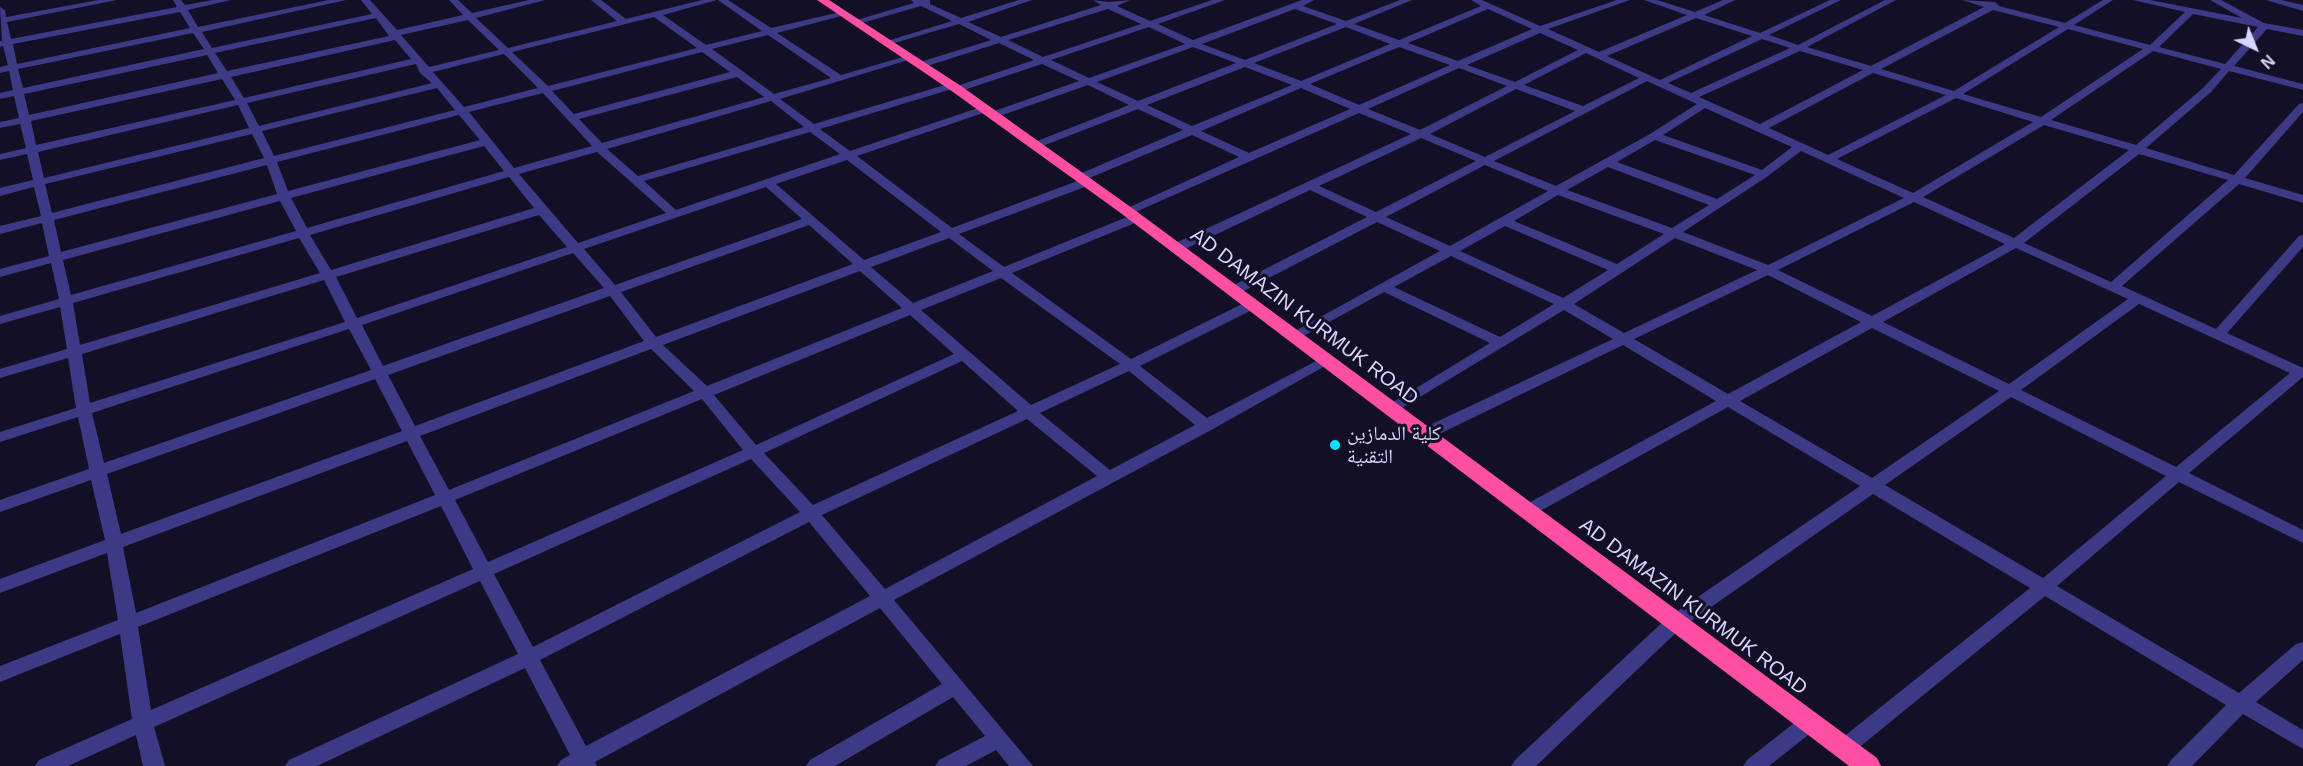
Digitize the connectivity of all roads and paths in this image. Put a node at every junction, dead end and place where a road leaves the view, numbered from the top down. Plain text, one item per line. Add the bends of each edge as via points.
1 (5, 0) edge
2 (113, 0) edge
3 (227, 0) edge
4 (342, 0) edge
5 (365, 0) edge
6 (469, 0) edge
7 (541, 0) edge
8 (595, 0) edge
9 (713, 0) edge
10 (722, 0) edge
11 (933, 0) edge
12 (1028, 0) edge
13 (1098, 0) edge
14 (1126, 0) edge
15 (1221, 0) edge
16 (1280, 0) edge
17 (1310, 0) edge
18 (1408, 0) edge
19 (1626, 0) edge
20 (1648, 0) edge
21 (1731, 0) edge
22 (1892, 0) edge
23 (1966, 0) edge
24 (2002, 0) edge
25 (2109, 0) edge
26 (2137, 0) edge
27 (2214, 0) edge
28 (2270, 0) edge
29 (0, 1) edge
30 (455, 2) edge
31 (918, 2) edge
32 (1479, 2) edge
33 (1833, 2) edge
34 (689, 3) edge
35 (179, 4) edge
36 (1110, 5) junction
37 (1294, 5) junction
38 (2301, 5) edge
39 (835, 7) edge
40 (1992, 7) junction
41 (2192, 11) junction
42 (656, 14) junction
43 (1863, 14) junction
44 (378, 15) junction
45 (1698, 15) junction
46 (470, 16) junction
47 (1, 17) edge
48 (958, 21) junction
49 (624, 22) junction
50 (1150, 24) junction
51 (1346, 24) junction
52 (2264, 26) junction
53 (2067, 27) junction
54 (1540, 29) junction
55 (194, 30) junction
56 (770, 32) junction
57 (2303, 33) edge
58 (394, 35) junction
59 (1761, 35) junction
60 (999, 40) junction
61 (1191, 43) junction
62 (1400, 43) junction
63 (4, 44) edge
64 (888, 44) junction
65 (1799, 48) junction
66 (705, 49) junction
67 (1587, 49) junction
68 (2150, 49) junction
69 (506, 51) junction
70 (207, 52) junction
71 (1600, 55) junction
72 (1043, 60) junction
73 (915, 61) junction
74 (1246, 64) junction
75 (1458, 64) junction
76 (420, 66) junction
77 (6, 68) edge
78 (1871, 69) junction
79 (2228, 69) junction
80 (738, 73) junction
81 (222, 76) junction
82 (1648, 77) junction
83 (840, 79) junction
84 (1092, 81) junction
85 (1661, 83) junction
86 (1300, 84) junction
87 (438, 85) junction
88 (1517, 86) junction
89 (2303, 87) edge
90 (954, 88) junction
91 (546, 90) junction
92 (18, 92) junction
93 (1956, 94) junction
94 (0, 96) edge
95 (1691, 97) junction
96 (773, 98) junction
97 (240, 101) junction
98 (1705, 103) junction
99 (1140, 105) junction
100 (2303, 106) edge
101 (1357, 108) junction
102 (1583, 110) junction
103 (462, 111) junction
104 (989, 112) junction
105 (572, 118) junction
106 (24, 120) junction
107 (2044, 120) junction
108 (0, 125) edge
109 (812, 128) junction
110 (1760, 129) junction
111 (255, 130) junction
112 (1193, 131) junction
113 (1421, 134) junction
114 (1654, 136) junction
115 (485, 142) junction
116 (1036, 145) junction
117 (1799, 147) junction
118 (600, 148) junction
119 (2138, 149) junction
120 (30, 150) junction
121 (0, 157) edge
122 (850, 157) junction
123 (1248, 157) junction
124 (1828, 159) junction
125 (271, 160) junction
126 (1485, 160) junction
127 (1607, 162) junction
128 (511, 174) junction
129 (1764, 174) junction
130 (1084, 179) junction
131 (2236, 179) junction
132 (636, 180) junction
133 (38, 183) junction
134 (769, 184) junction
135 (1310, 186) junction
136 (1557, 191) junction
137 (0, 192) edge
138 (284, 196) junction
139 (1913, 198) junction
140 (2303, 199) edge
141 (1718, 204) junction
142 (542, 210) junction
143 (1131, 214) junction
144 (675, 215) junction
145 (45, 218) junction
146 (1378, 218) junction
147 (812, 220) junction
148 (1504, 221) junction
149 (0, 230) edge
150 (948, 232) junction
151 (1672, 233) junction
152 (304, 234) junction
153 (2303, 239) edge
154 (2014, 244) junction
155 (575, 248) junction
156 (1176, 248) junction
157 (1451, 251) junction
158 (55, 258) junction
159 (863, 265) junction
160 (1618, 269) junction
161 (1768, 270) junction
162 (1002, 272) junction
163 (0, 273) edge
164 (328, 275) junction
165 (1384, 287) junction
166 (2112, 288) junction
167 (613, 290) junction
168 (1233, 291) junction
169 (2136, 299) junction
170 (66, 301) junction
171 (1251, 304) junction
172 (1564, 304) junction
173 (913, 308) junction
174 (0, 320) edge
175 (1874, 322) junction
176 (352, 324) junction
177 (2218, 335) junction
178 (1293, 336) junction
179 (1623, 339) junction
180 (1502, 343) junction
181 (654, 344) junction
182 (75, 351) junction
183 (964, 354) junction
184 (1327, 361) junction
185 (1130, 365) junction
186 (2302, 372) edge
187 (0, 374) edge
188 (380, 374) junction
189 (2010, 391) junction
190 (705, 393) junction
191 (1731, 402) junction
192 (1390, 410) junction
193 (84, 411) junction
194 (1029, 412) junction
195 (1207, 426) junction
196 (410, 431) junction
197 (1423, 435) junction
198 (0, 437) edge
199 (753, 452) junction
200 (98, 472) junction
201 (2178, 474) junction
202 (1110, 478) junction
203 (1873, 485) junction
204 (445, 498) junction
205 (0, 506) edge
206 (1527, 511) junction
207 (812, 513) junction
208 (2303, 537) edge
209 (114, 543) junction
210 (483, 571) junction
211 (0, 586) edge
212 (2045, 586) junction
213 (883, 598) junction
214 (128, 622) junction
215 (1674, 623) junction
216 (2303, 649) edge
217 (528, 658) junction
218 (0, 674) edge
219 (956, 686) junction
220 (2241, 704) junction
221 (1810, 722) junction
222 (143, 724) junction
223 (999, 739) junction
224 (2303, 740) edge
225 (1844, 747) junction
226 (579, 764) edge
227 (46, 766) edge
228 (154, 766) edge
229 (296, 766) edge
230 (817, 766) edge
231 (946, 766) edge
232 (1022, 766) edge
233 (1522, 766) edge
234 (1754, 766) edge
235 (1868, 766) edge
236 (2178, 766) edge

1 - 29 street
2 - 47 street
3 - 35 street
4 - 55 street
5 - 44 street
6 - 30 street
7 - 46 street
8 - 49 street
9 - 34 street
10 - 56 street
11 - 31 street
12 - 48 street
13 - 36 street
14 - 36 street
15 - 50 street
16 - 37 street
17 - 37 street
18 - 51 street
19 - 54 street
20 - 45 street
21 - 45 street
22 - 43 street
23 - 40 street
24 - 40 street
25 - 53 street
26 - 41 street
27 - 52 street
28 - 38 street
30 - 46 street
31 - 39 street
31 - 48 street
32 - 54 street
32 - 62 street
33 - 43 street
33 - 59 street
34 - 42 street
35 - 55 street
35 - 63 street
36 - 50 street
36 - 60 street
37 - 51 street
37 - 61 street
39 - 56 street
39 - 64 highway, AD DAMAZIN KURMUK ROAD
40 - 53 street
40 - 78 street
41 - 52 street
41 - 68 street
42 - 49 street
42 - 66 street
43 - 65 street
44 - 58 street
44 - 70 street
45 - 59 street
45 - 71 street
46 - 58 street
46 - 69 street
47 - 63 street
48 - 60 street
48 - 64 street
49 - 69 street
50 - 61 street
50 - 72 street
51 - 62 street
51 - 74 street
52 - 57 street
52 - 79 street
53 - 68 street
53 - 93 street
54 - 67 street
54 - 75 street
55 - 70 street
55 - 77 street
56 - 66 street
56 - 83 street
58 - 76 street
58 - 81 street
59 - 65 street
59 - 85 street
60 - 72 street
60 - 73 street
61 - 74 street
61 - 84 street
62 - 75 street
62 - 86 street
63 - 77 street
64 - 73 highway, AD DAMAZIN KURMUK ROAD
65 - 78 street
65 - 95 street
66 - 80 street
66 - 91 street
67 - 71 street
67 - 88 street
68 - 79 street
68 - 107 street
69 - 76 street
69 - 91 street
70 - 81 street
70 - 92 street
71 - 82 street
72 - 84 street
72 - 90 street
73 - 83 street
73 - 90 highway, AD DAMAZIN KURMUK ROAD
74 - 86 street
74 - 99 street
75 - 88 street
75 - 101 street
76 - 87 street
76 - 97 street
77 - 92 street
78 - 93 street
78 - 110 street
79 - 89 street
79 - 119 street
80 - 96 street
80 - 105 street
81 - 97 street
81 - 106 street
82 - 85 street
82 - 102 street
83 - 96 street
84 - 99 street
84 - 104 street
85 - 95 street
86 - 101 street
86 - 112 street
87 - 103 street
87 - 111 street
88 - 102 street
88 - 113 street
90 - 104 highway, AD DAMAZIN KURMUK ROAD
90 - 109 street
91 - 103 street
91 - 105 street
92 - 94 street
92 - 106 street
93 - 107 street
93 - 124 street
95 - 98 street
96 - 109 street
96 - 118 street
97 - 111 street
97 - 120 street
98 - 110 street
98 - 114 street
99 - 112 street
99 - 116 street
100 - 131 street
101 - 113 street
101 - 123 street
102 - 126 street
103 - 115 street
103 - 125 street
104 - 116 highway, AD DAMAZIN KURMUK ROAD
104 - 122 street
105 - 118 street
106 - 108 street
106 - 120 street
107 - 119 street
107 - 139 street
109 - 122 street
109 - 132 street
110 - 117 street
111 - 125 street
111 - 133 street
112 - 123 street
112 - 130 street
113 - 126 street
113 - 135 street
114 - 127 street
114 - 129 street
115 - 128 street
115 - 138 street
116 - 130 highway, AD DAMAZIN KURMUK ROAD
117 - 124 street
117 - 129 street
118 - 128 street
118 - 132 street
119 - 131 street
119 - 154 street
120 - 121 street
120 - 133 street
122 - 134 street
122 - 150 street
123 - 143 street
124 - 139 street
125 - 138 street
125 - 145 street
126 - 136 street
126 - 146 street
127 - 136 street
127 - 141 street
128 - 142 street
128 - 152 street
129 - 141 street
130 - 143 highway, AD DAMAZIN KURMUK ROAD
130 - 150 street
131 - 140 street
131 - 166 street
132 - 144 street
133 - 137 street
133 - 145 street
134 - 144 street
134 - 147 street
135 - 146 street
135 - 156 street
136 - 148 street
136 - 151 street
138 - 152 street
138 - 158 street
139 - 154 street
139 - 161 street
141 - 151 street
142 - 155 street
142 - 164 street
143 - 156 highway, AD DAMAZIN KURMUK ROAD
143 - 162 street
144 - 155 street
145 - 149 street
145 - 158 street
146 - 157 street
146 - 168 street
147 - 159 street
147 - 167 street
148 - 157 street
148 - 160 street
150 - 159 street
150 - 162 street
151 - 160 street
151 - 161 street
152 - 164 street
152 - 170 street
153 - 177 street
154 - 166 street
154 - 175 street
155 - 167 street
155 - 176 street
156 - 168 highway, AD DAMAZIN KURMUK ROAD
157 - 165 street
157 - 172 street
158 - 163 street
158 - 170 street
159 - 173 street
159 - 181 street
160 - 172 street
161 - 175 street
161 - 179 street
162 - 173 street
162 - 185 street
164 - 176 street
164 - 182 street
165 - 178 street
165 - 180 street
166 - 169 street
167 - 181 street
167 - 188 street
168 - 171 highway, AD DAMAZIN KURMUK ROAD
169 - 177 street
169 - 189 street
170 - 174 street
170 - 182 street
171 - 178 highway, AD DAMAZIN KURMUK ROAD
171 - 185 street
172 - 179 street
172 - 180 street
173 - 183 street
173 - 190 street
175 - 189 street
175 - 191 street
176 - 188 street
176 - 193 street
177 - 186 street
178 - 184 highway, AD DAMAZIN KURMUK ROAD
179 - 191 street
179 - 197 street
180 - 192 street
181 - 190 street
181 - 196 street
182 - 187 street
182 - 193 street
183 - 194 street
183 - 199 street
184 - 192 highway, AD DAMAZIN KURMUK ROAD
184 - 195 street
185 - 194 street
185 - 195 street
186 - 201 street
188 - 196 street
188 - 200 street
189 - 201 street
189 - 203 street
190 - 199 street
190 - 204 street
191 - 203 street
191 - 206 street
192 - 197 highway, AD DAMAZIN KURMUK ROAD
193 - 198 street
193 - 200 street
194 - 202 street
194 - 207 street
195 - 202 street
196 - 204 street
196 - 209 street
197 - 206 highway, AD DAMAZIN KURMUK ROAD
199 - 207 street
199 - 210 street
200 - 205 street
200 - 209 street
201 - 208 street
201 - 212 street
202 - 213 street
203 - 212 street
203 - 215 street
204 - 210 street
204 - 214 street
206 - 215 highway, AD DAMAZIN KURMUK ROAD
207 - 213 street
207 - 217 street
209 - 211 street
209 - 214 street
210 - 217 street
210 - 222 street
212 - 220 street
212 - 225 street
213 - 219 street
213 - 226 street
214 - 218 street
214 - 222 street
215 - 221 highway, AD DAMAZIN KURMUK ROAD
215 - 233 street
216 - 220 street
217 - 226 street
217 - 229 street
219 - 223 street
219 - 230 street
220 - 224 street
220 - 236 street
221 - 225 highway, AD DAMAZIN KURMUK ROAD
221 - 234 street
222 - 227 street
222 - 228 street
223 - 231 street
223 - 232 street
225 - 235 highway, AD DAMAZIN KURMUK ROAD

